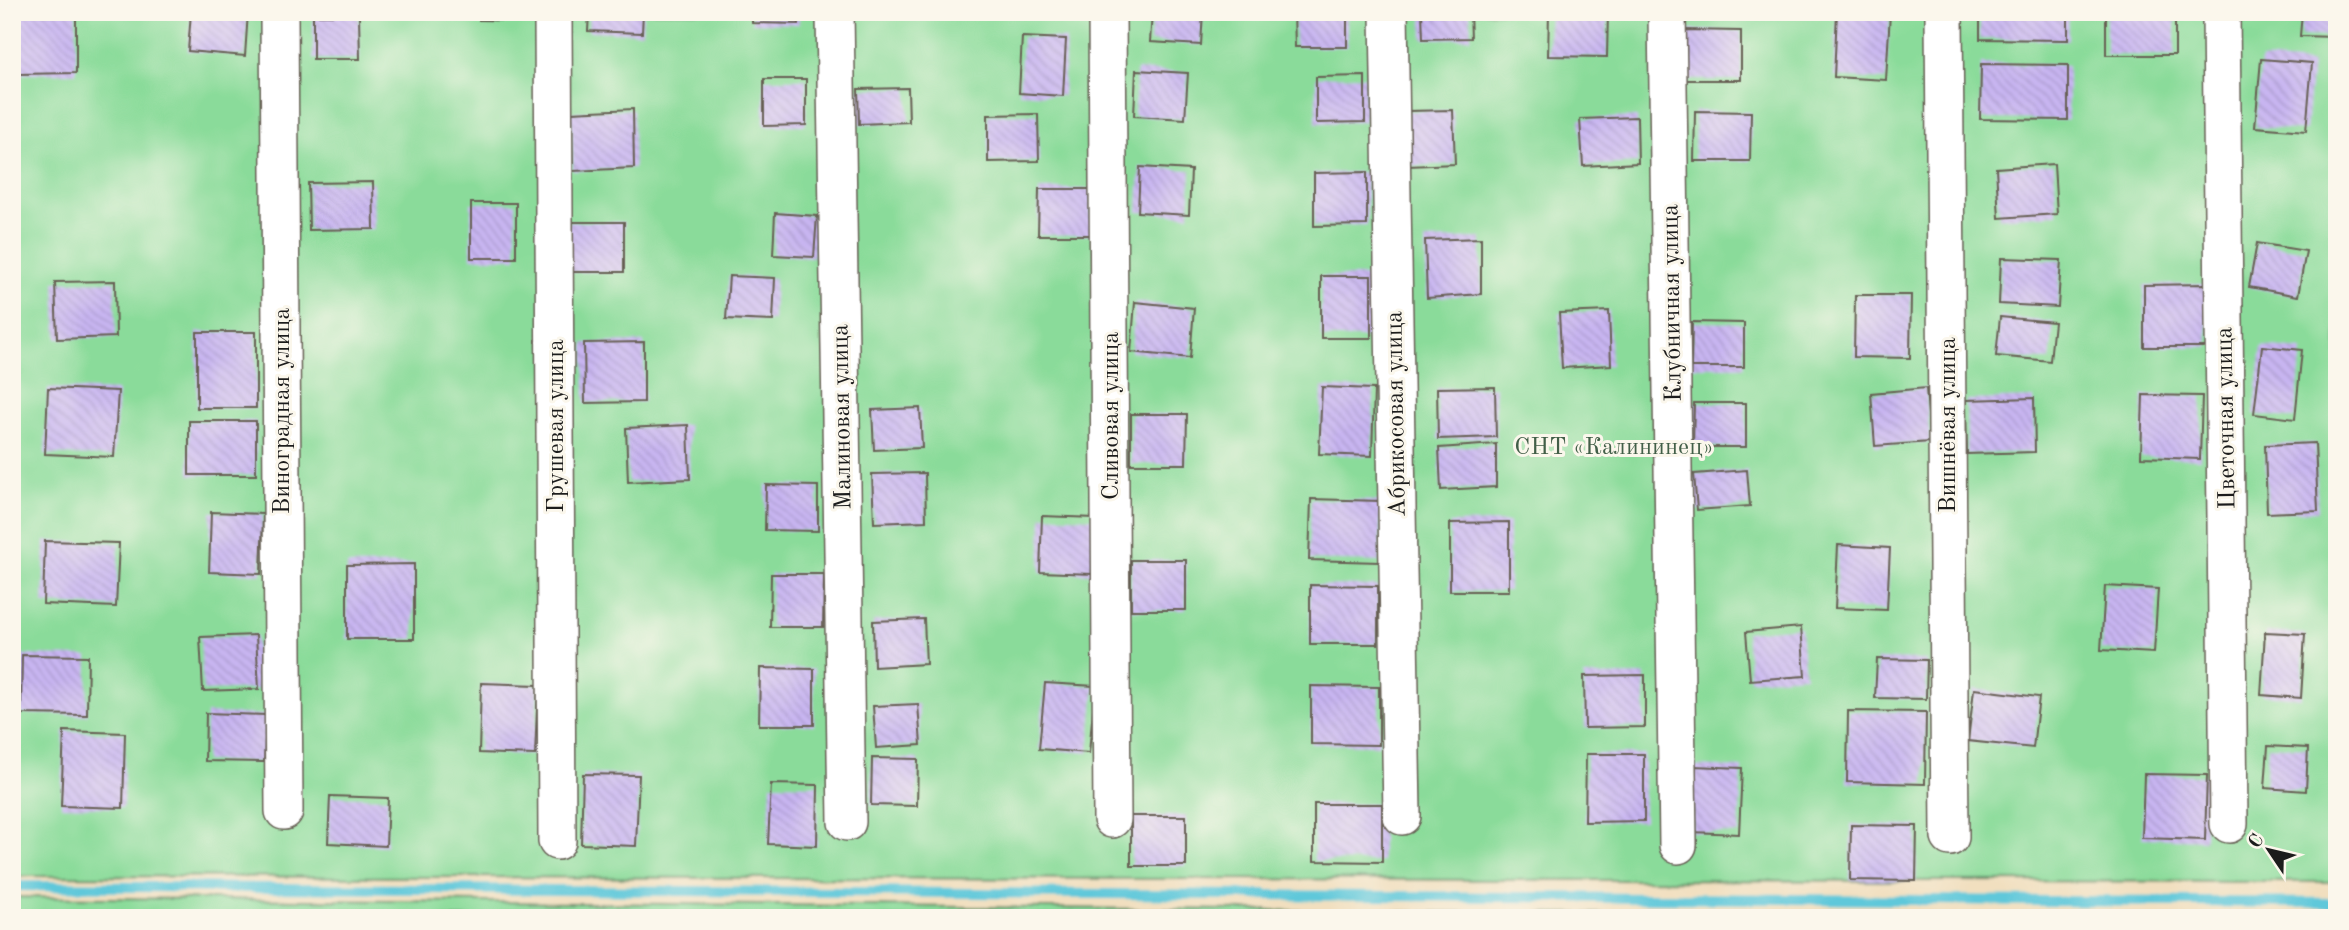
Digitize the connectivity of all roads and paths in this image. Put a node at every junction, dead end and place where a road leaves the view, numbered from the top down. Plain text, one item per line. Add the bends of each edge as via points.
1 (279, 12) edge
2 (553, 12) edge
3 (835, 12) edge
4 (1107, 12) edge
5 (1389, 12) edge
6 (1667, 12) edge
7 (1944, 12) edge
8 (2221, 12) edge
9 (284, 811) dead end
10 (1402, 816) dead end
11 (1112, 819) dead end
12 (847, 822) dead end
13 (2229, 824) dead end
14 (1950, 837) dead end
15 (556, 841) dead end
16 (1678, 845) dead end

1 - 9 street, Виноградная улица
2 - 15 street, Грушевая улица
3 - 12 street, Малиновая улица
4 - 11 street, Сливовая улица
5 - 10 street, Абрикосовая улица
6 - 16 street, Клубничная улица
7 - 14 street, Вишнёвая улица
8 - 13 street, Цветочная улица

